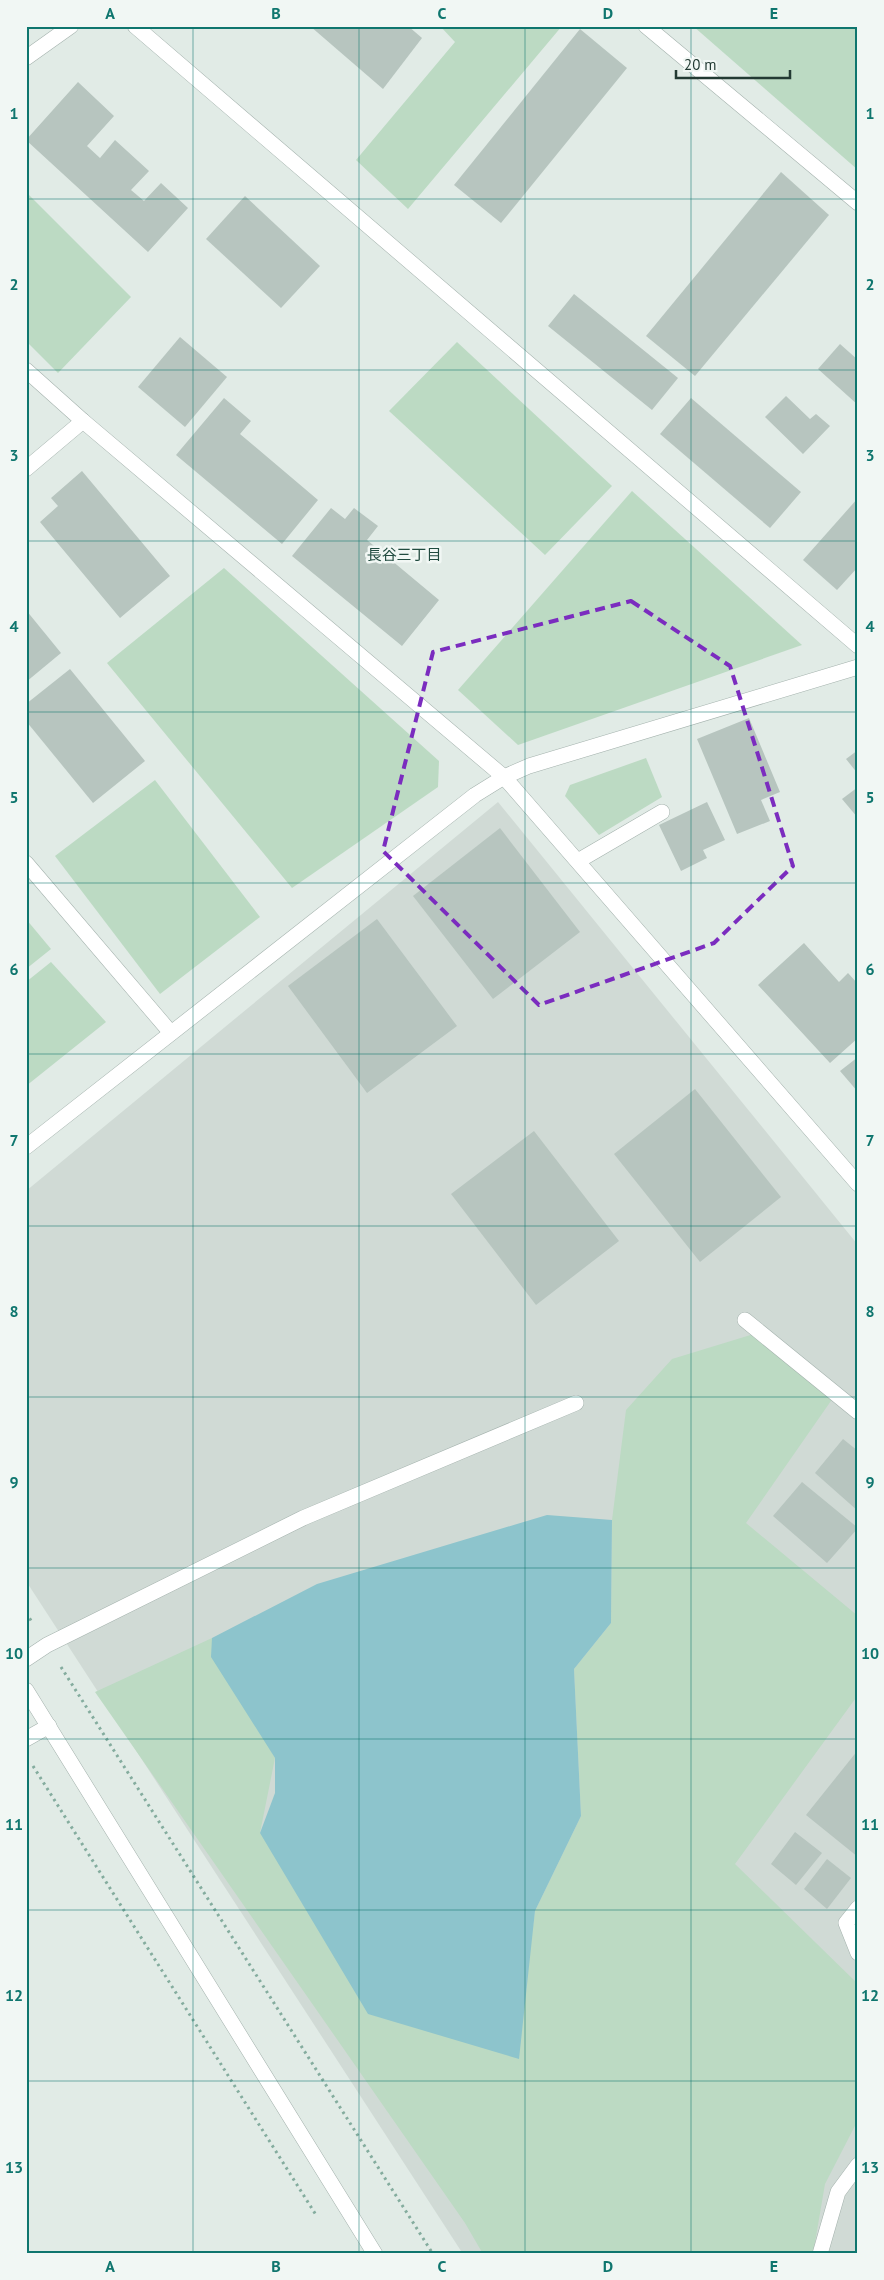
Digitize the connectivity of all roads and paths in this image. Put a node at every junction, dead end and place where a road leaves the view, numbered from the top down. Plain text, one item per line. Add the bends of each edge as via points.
1 (71, 26) edge
2 (135, 26) edge
3 (646, 26) edge
4 (26, 58) edge
5 (858, 203) edge
6 (26, 370) edge
7 (83, 421) junction
8 (26, 469) edge
9 (858, 646) edge
10 (858, 667) edge
11 (504, 777) junction
12 (662, 812) dead end
13 (578, 861) junction
14 (26, 863) edge
15 (171, 1033) junction
16 (26, 1147) edge
17 (858, 1184) edge
18 (745, 1320) dead end
19 (576, 1403) dead end
20 (858, 1412) edge
21 (26, 1612) edge
22 (47, 1645) junction
23 (26, 1659) edge
24 (26, 1690) edge
25 (49, 1726) junction
26 (26, 1739) edge
27 (32, 1763) dead end
28 (858, 1908) edge
29 (858, 1953) edge
30 (858, 2165) edge
31 (318, 2220) dead end
32 (375, 2254) edge
33 (432, 2254) edge
34 (820, 2254) edge

1 - 4 street
2 - 9 street
3 - 5 street
6 - 7 street
7 - 8 street
7 - 11 street
10 - 11 street via 529,766
11 - 13 street
11 - 15 street via 475,795
12 - 13 street
13 - 17 street
14 - 15 street
15 - 16 street
18 - 20 street
19 - 22 street via 303,1518
21 - 22 path
22 - 23 street
22 - 33 path
24 - 25 street
25 - 26 street
25 - 32 street
27 - 31 path
28 - 29 street via 846,1923
30 - 34 street via 838,2192

